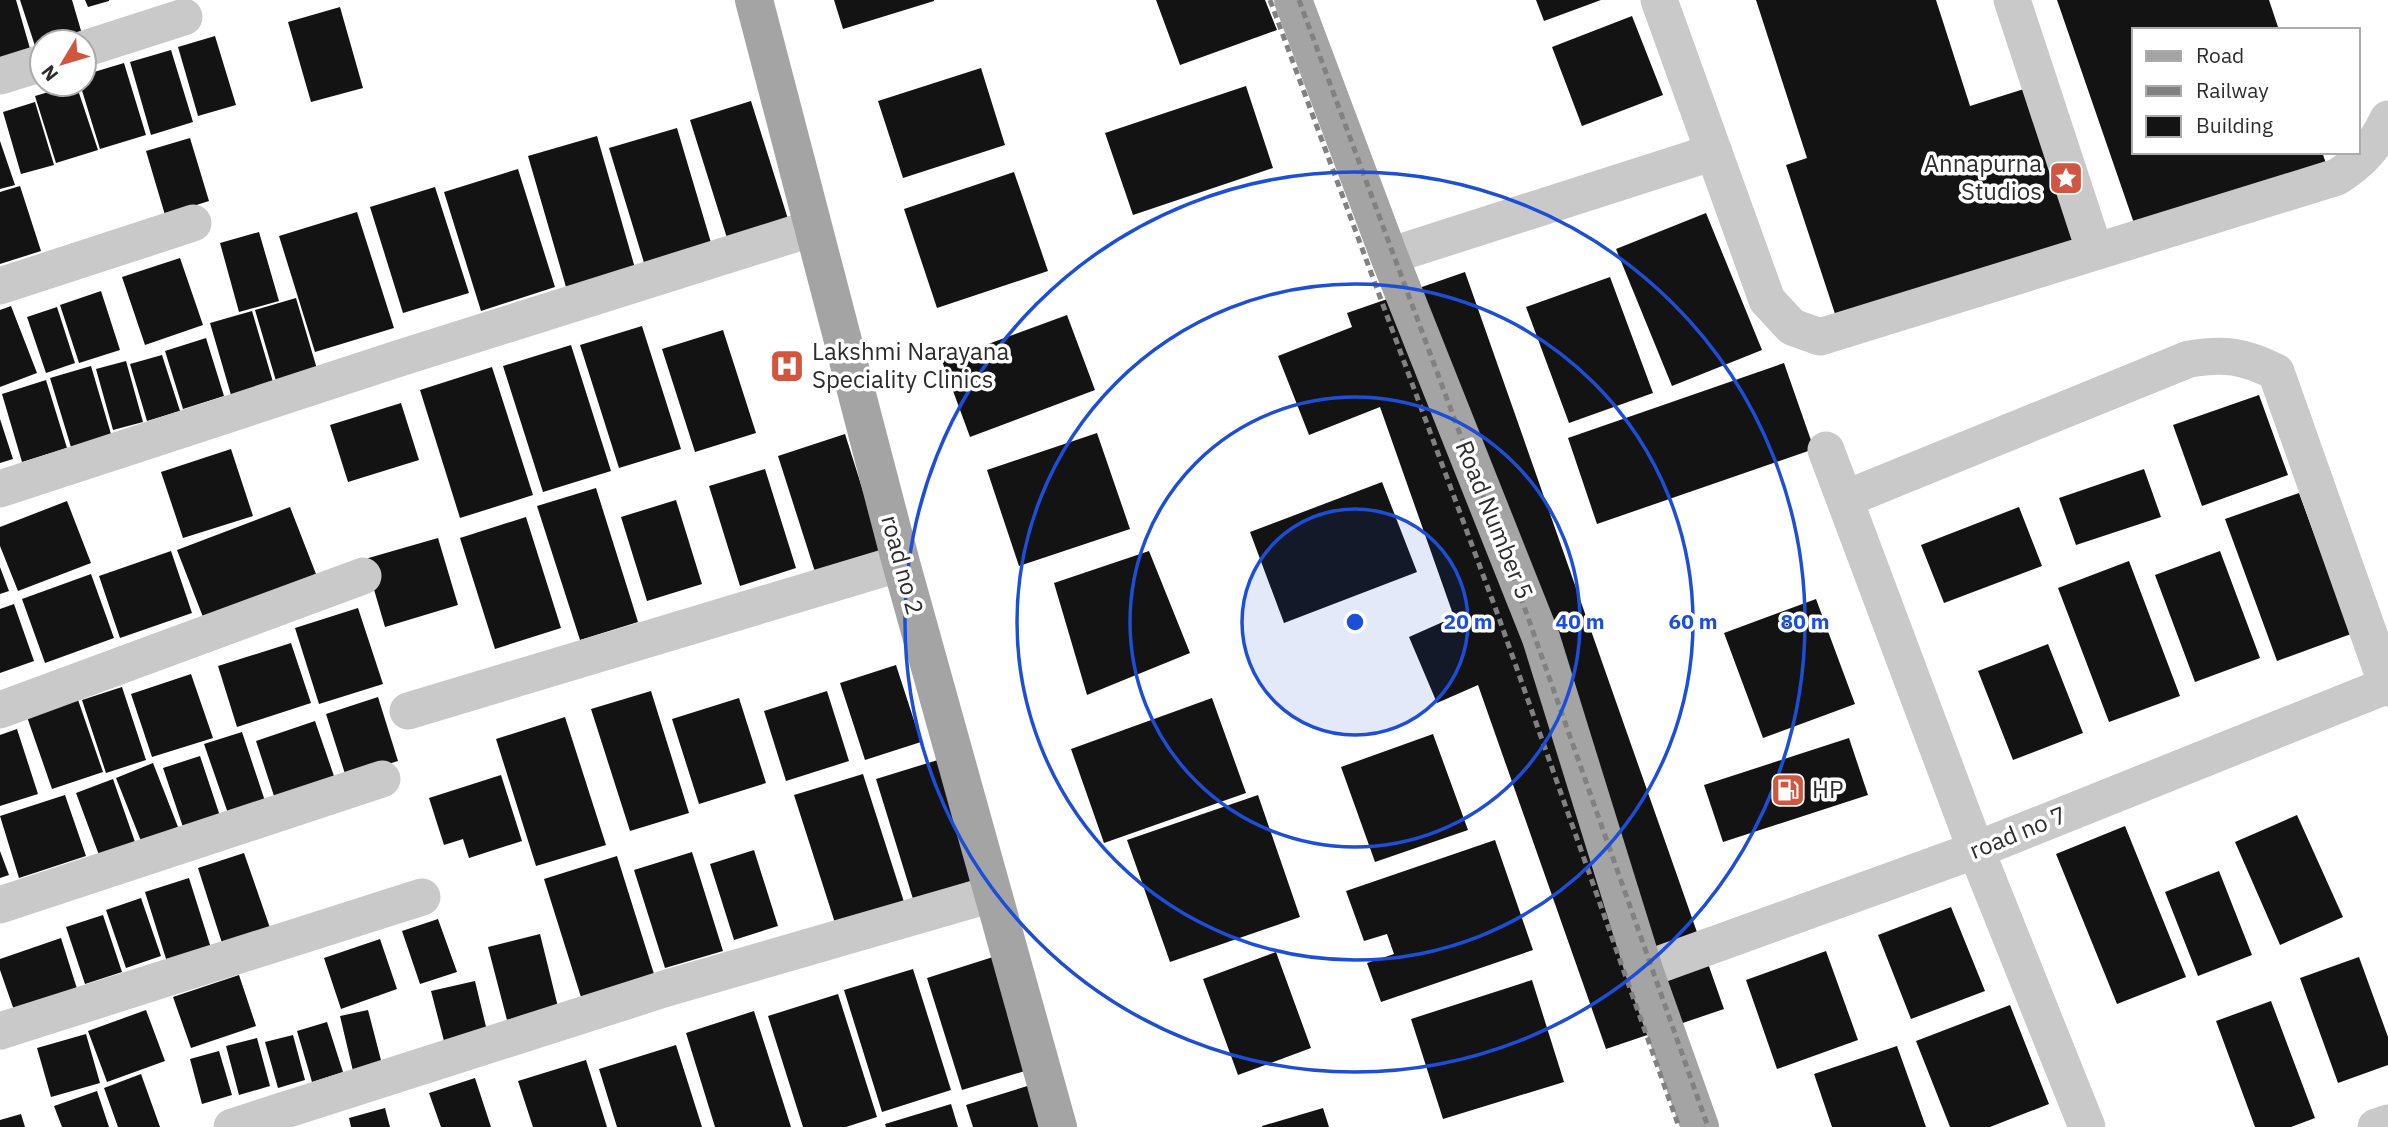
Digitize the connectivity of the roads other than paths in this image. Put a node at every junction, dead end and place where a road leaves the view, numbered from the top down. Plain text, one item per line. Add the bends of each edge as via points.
1 (754, 0) edge
2 (1293, 0) edge
3 (1659, 0) edge
4 (2012, 0) edge
5 (184, 18) dead end
6 (98, 46) edge
7 (28, 67) edge
8 (0, 76) edge
9 (2388, 119) edge
10 (1714, 152) junction
11 (192, 223) dead end
12 (813, 228) junction
13 (2095, 251) junction
14 (1389, 256) junction
15 (0, 286) edge
16 (1826, 450) dead end
17 (0, 488) edge
18 (1845, 499) junction
19 (901, 563) junction
20 (363, 576) dead end
21 (2388, 686) edge
22 (0, 710) edge
23 (408, 711) dead end
24 (382, 779) dead end
25 (1976, 850) junction
26 (992, 894) junction
27 (422, 897) dead end
28 (0, 905) edge
29 (1644, 970) junction
30 (0, 1031) edge
31 (2388, 1123) edge
32 (232, 1127) edge
33 (1058, 1127) edge
34 (1700, 1127) edge
35 (2087, 1127) edge
36 (2376, 1127) edge

1 - 12 main road, road no 2
2 - 14 main road, Road Number 5
3 - 10 street
4 - 13 street
5 - 6 street
7 - 8 street
9 - 13 street via 2362,160 2337,177
10 - 13 street via 1767,300 1792,327 1807,334 1834,333
10 - 14 street
11 - 15 street
12 - 17 street
12 - 19 main road, road no 2
14 - 29 main road, Road Number 5 via 1541,638
16 - 18 street
18 - 21 street via 2189,359 2214,355 2248,358 2276,372
18 - 25 street
19 - 23 street
19 - 26 main road, road no 2
20 - 22 street
21 - 25 street, road no 7
24 - 28 street
25 - 29 street, road no 7
25 - 35 street
26 - 32 street via 667,988
26 - 33 main road, road no 2
27 - 30 street
29 - 34 main road, Road Number 5
31 - 36 street

